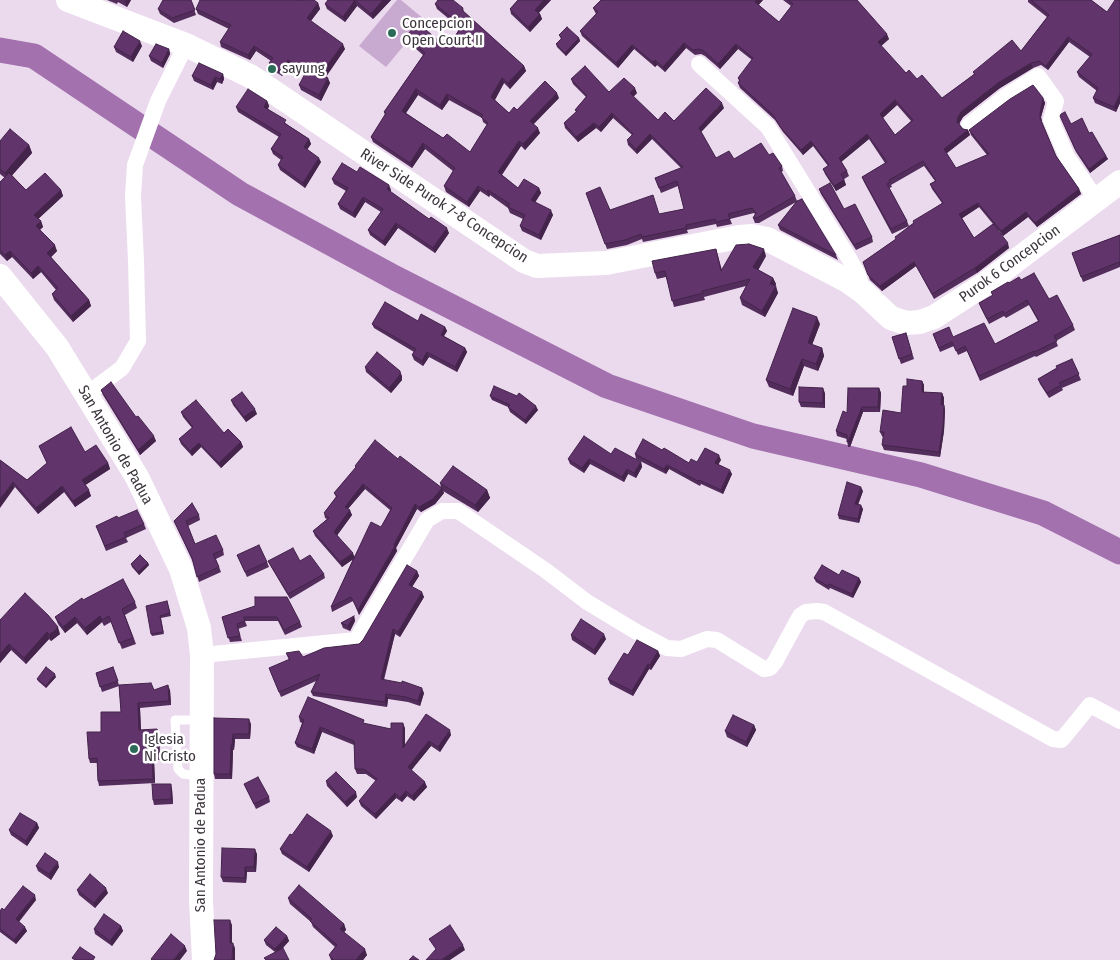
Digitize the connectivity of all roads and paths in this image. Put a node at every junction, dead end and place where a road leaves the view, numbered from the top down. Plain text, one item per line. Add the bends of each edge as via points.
1 (68, 0) edge
2 (186, 45) junction
3 (699, 64) dead end
4 (969, 124) dead end
5 (1120, 182) edge
6 (1097, 200) junction
7 (0, 276) edge
8 (863, 292) junction
9 (891, 318) joint
10 (86, 395) junction
11 (202, 656) junction
12 (1120, 721) edge
13 (204, 960) edge

1 - 2 street, River Side Purok 7-8 Concepcion
2 - 8 street, River Side Purok 7-8 Concepcion via 250,76 537,266 606,263 752,236 766,239
2 - 10 street via 158,102 135,166 133,196 138,341 122,368
3 - 8 street via 768,127 850,260
4 - 6 street via 1038,76 1056,100 1051,120 1067,157
5 - 6 street, Purok 6 Concepcion
6 - 9 street, Purok 6 Concepcion via 934,317 906,323
7 - 10 street, San Antonio de Padua via 57,347
8 - 9 street, River Side Purok 7-8 Concepcion
10 - 11 street, San Antonio de Padua via 137,477 181,569 199,628
11 - 12 street via 356,640 427,520 442,511 458,511 587,602 667,648 681,649 707,639 717,640 764,668 770,668 800,616 817,610 1053,739 1061,740 1090,705
11 - 13 street, San Antonio de Padua via 201,900

